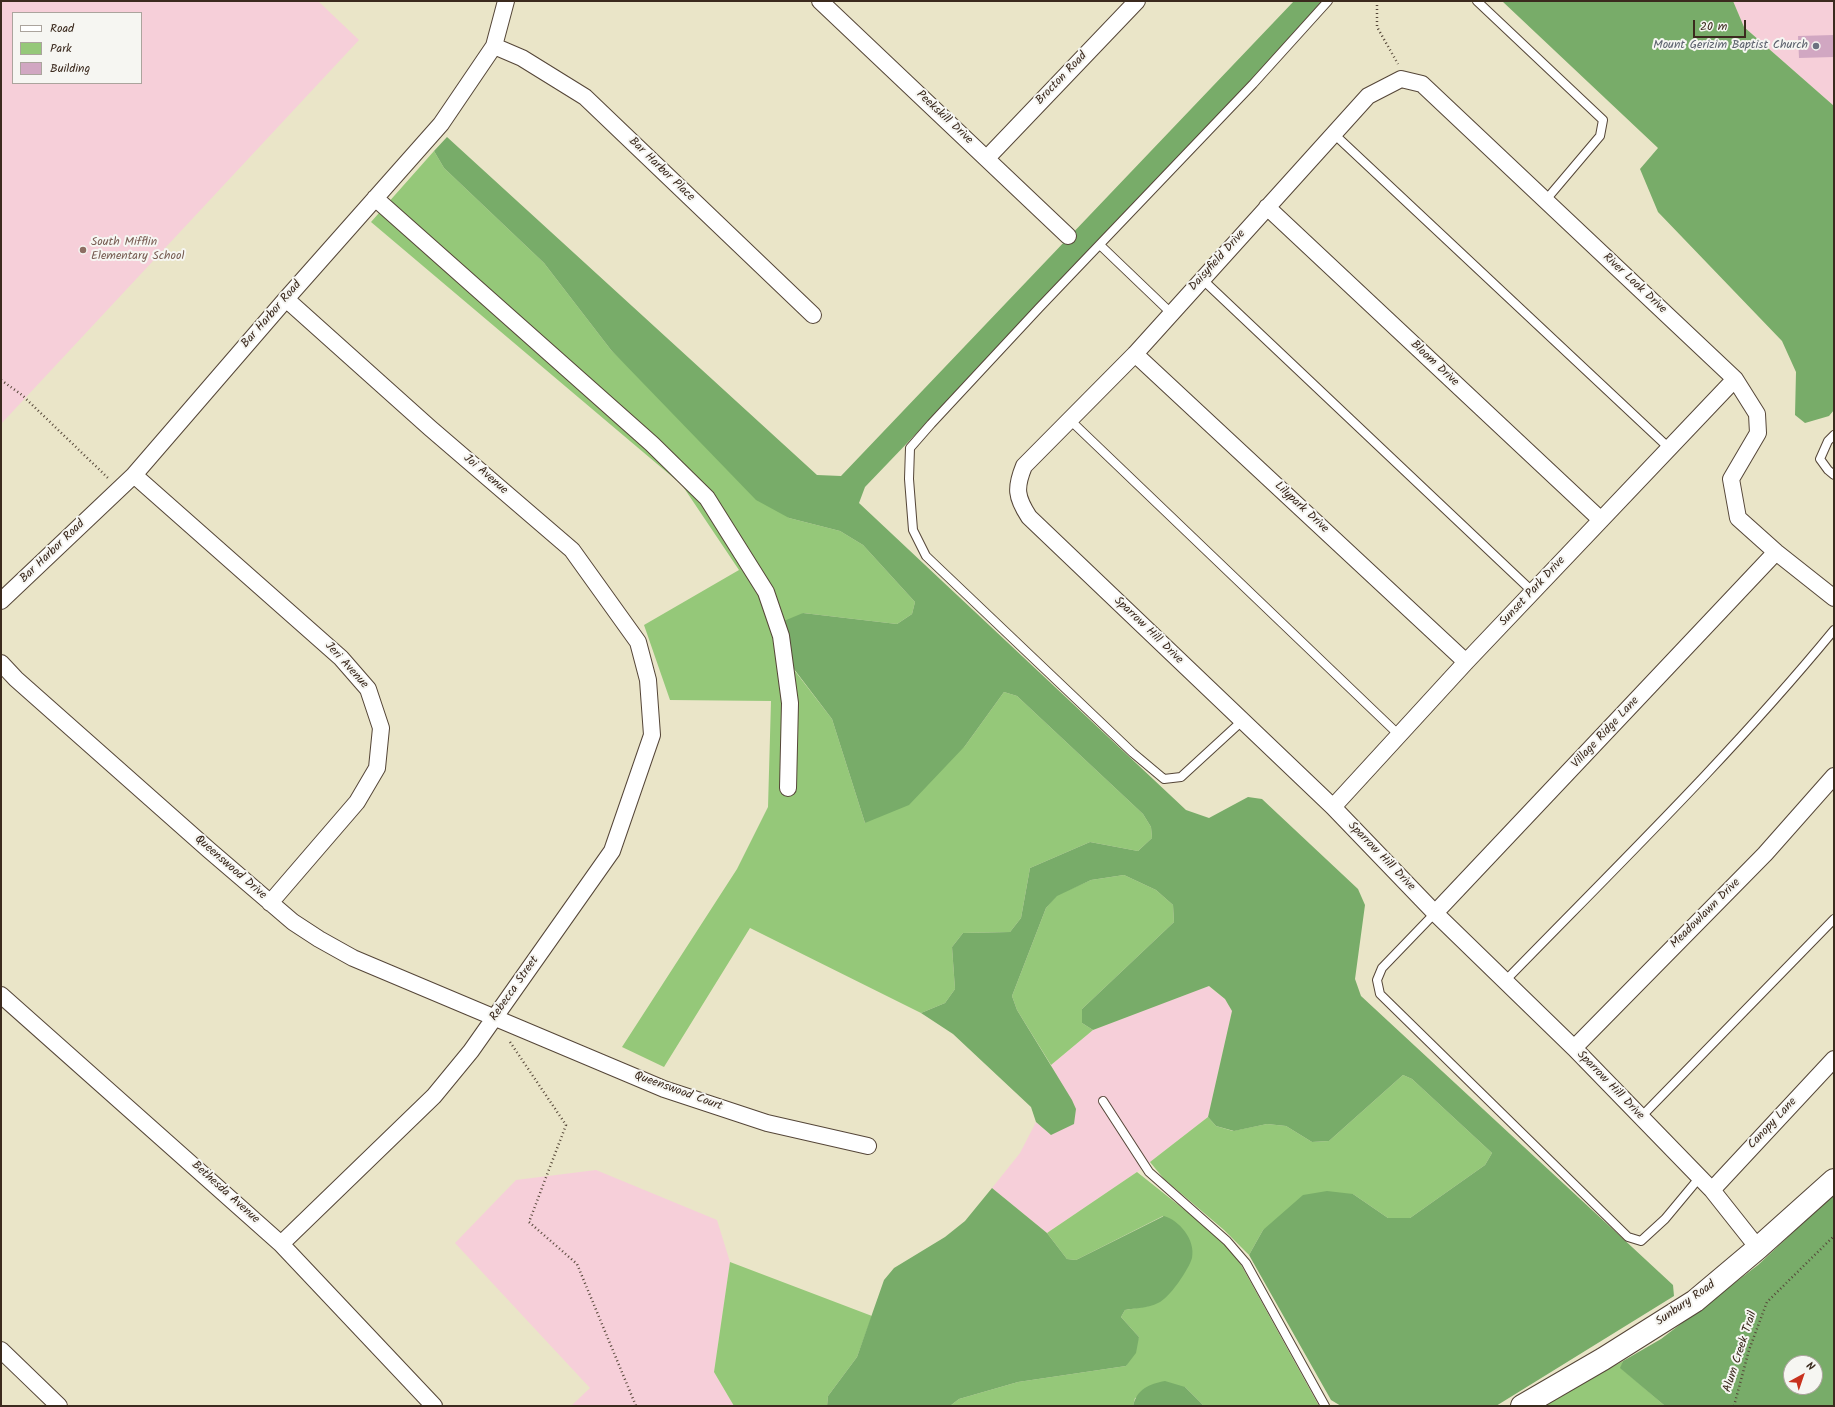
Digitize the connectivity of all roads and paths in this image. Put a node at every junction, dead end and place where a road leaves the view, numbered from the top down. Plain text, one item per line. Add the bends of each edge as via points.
1 (506, 1) edge
2 (820, 1) edge
3 (1137, 1) edge
4 (1328, 1) edge
5 (1376, 1) edge
6 (1477, 1) edge
7 (494, 46) junction
8 (1401, 79) junction
9 (1334, 134) junction
10 (987, 158) junction
11 (375, 198) junction
12 (1545, 201) junction
13 (1267, 207) junction
14 (1068, 236) dead end
15 (1100, 245) junction
16 (1202, 279) junction
17 (286, 299) junction
18 (1171, 313) junction
19 (813, 315) dead end
20 (1135, 354) junction
21 (1735, 379) junction
22 (1, 380) edge
23 (1070, 420) junction
24 (1834, 435) edge
25 (1669, 448) junction
26 (1024, 466) joint
27 (134, 475) junction
28 (1834, 475) edge
29 (120, 489) junction
30 (1601, 520) junction
31 (1776, 552) junction
32 (1533, 592) junction
33 (1834, 598) edge
34 (1, 602) edge
35 (1834, 630) edge
36 (1466, 662) junction
37 (1, 663) edge
38 (648, 680) joint
39 (1242, 721) junction
40 (1400, 735) junction
41 (1834, 776) edge
42 (788, 788) dead end
43 (1333, 807) junction
44 (270, 903) junction
45 (1435, 913) junction
46 (1834, 919) edge
47 (1505, 981) junction
48 (1, 995) edge
49 (494, 1019) junction
50 (1574, 1048) junction
51 (1834, 1059) edge
52 (1103, 1101) dead end
53 (1641, 1117) junction
54 (868, 1146) dead end
55 (1700, 1177) junction
56 (1834, 1180) edge
57 (1712, 1190) junction
58 (1834, 1236) edge
59 (281, 1244) junction
60 (1758, 1248) junction
61 (1, 1350) edge
62 (59, 1406) edge
63 (434, 1406) edge
64 (636, 1406) edge
65 (1325, 1406) edge
66 (1522, 1406) edge
67 (1734, 1406) edge

1 - 7 street, Bar Harbor Road
2 - 10 street, Peekskill Drive
3 - 10 street, Brocton Road
4 - 15 lane
5 - 8 path via 1377,27 1398,62
6 - 12 lane via 1603,120 1600,136
7 - 11 street, Bar Harbor Road via 441,124
7 - 19 street, Bar Harbor Place via 522,58 585,97
8 - 9 street, Daisyfield Drive via 1368,96
8 - 12 street, River Look Drive via 1422,84
9 - 13 street, Daisyfield Drive
9 - 25 lane
10 - 14 street, Peekskill Drive
11 - 17 street, Bar Harbor Road
11 - 42 street via 652,444 707,498 766,592 781,636 790,703
12 - 21 street, River Look Drive
13 - 16 street, Daisyfield Drive
13 - 30 street, Bloom Drive
15 - 18 lane
15 - 39 lane via 910,448 909,479 913,530 926,556 1132,753 1164,779 1181,777
16 - 18 street, Daisyfield Drive
16 - 32 lane
17 - 27 street, Bar Harbor Road
17 - 38 street, Joi Avenue via 572,550 638,642
18 - 20 street, Daisyfield Drive
20 - 23 street, Daisyfield Drive
20 - 36 street, Lilypark Drive
21 - 25 street, Sunset Park Drive
21 - 31 street, River Look Drive via 1757,414 1758,433 1731,479 1738,518
22 - 29 path via 26,399
23 - 26 street, Daisyfield Drive
23 - 40 lane
24 - 28 lane via 1828,441 1820,459
25 - 30 street, Sunset Park Drive
26 - 39 street, Sparrow Hill Drive via 1018,483 1019,502 1029,517
27 - 29 street, Bar Harbor Road
27 - 44 street, Jeri Avenue via 341,658 368,689 381,728 377,768 358,802
29 - 34 street, Bar Harbor Road
30 - 32 street, Sunset Park Drive
31 - 33 street
31 - 45 street, Village Ridge Lane
32 - 36 street, Sunset Park Drive
35 - 47 lane via 1732,748
36 - 40 street, Sunset Park Drive
37 - 44 street, Queenswood Drive
38 - 49 street, Rebecca Street via 652,735 612,851
39 - 43 street, Sparrow Hill Drive
40 - 43 street, Sunset Park Drive
41 - 50 street, Meadowlawn Drive via 1765,854
43 - 45 street, Sparrow Hill Drive
44 - 49 street, Queenswood Drive via 306,931 353,958
45 - 47 street, Sparrow Hill Drive
45 - 55 lane via 1382,968 1377,980 1380,994 1628,1237 1641,1241 1665,1219
46 - 53 lane
47 - 50 street, Sparrow Hill Drive
48 - 59 street, Bethesda Avenue
49 - 54 street, Queenswood Court via 664,1089 767,1123
49 - 59 street, Rebecca Street via 434,1096
49 - 64 path via 566,1125 529,1222 577,1264
50 - 53 street, Sparrow Hill Drive
51 - 57 street, Canopy Lane
52 - 65 lane via 1149,1172 1227,1241 1246,1263
53 - 55 street, Sparrow Hill Drive
55 - 57 street, Sparrow Hill Drive
56 - 60 main road, Sunbury Road
57 - 60 street, Sparrow Hill Drive
58 - 67 path, Alum Creek Trail via 1767,1302 1749,1350
59 - 63 street, Bethesda Avenue
60 - 66 main road, Sunbury Road via 1695,1301
61 - 62 street

